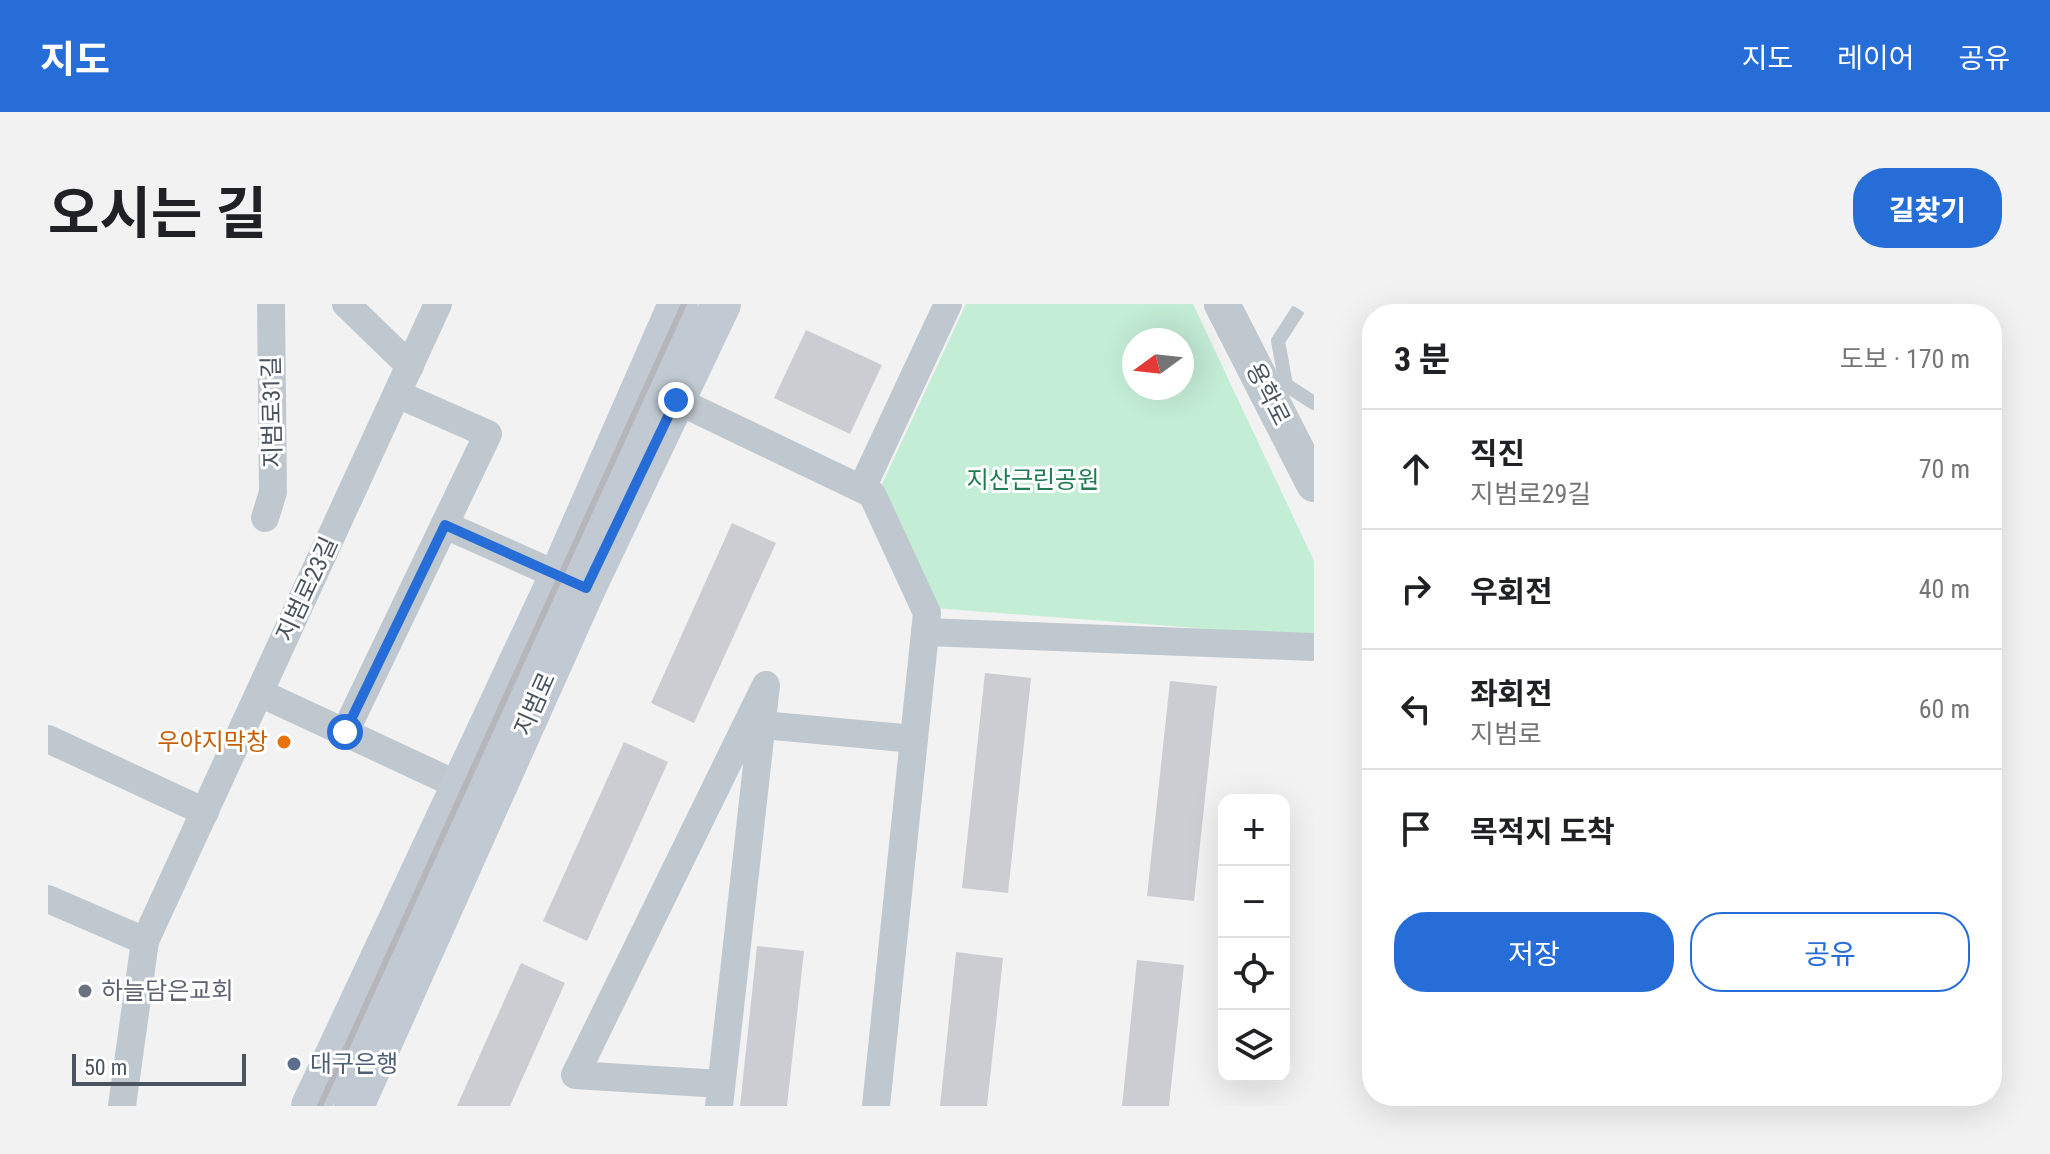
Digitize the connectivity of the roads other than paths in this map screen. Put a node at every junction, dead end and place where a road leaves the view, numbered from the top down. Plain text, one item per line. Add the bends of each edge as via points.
1 (271, 304) edge
2 (346, 304) edge
3 (438, 304) edge
4 (678, 304) edge
5 (721, 304) edge
6 (948, 304) edge
7 (1222, 304) edge
8 (1302, 304) edge
9 (410, 366) junction
10 (397, 394) junction
11 (676, 400) junction
12 (1314, 403) edge
13 (1314, 484) edge
14 (862, 488) junction
15 (265, 518) dead end
16 (445, 525) junction
17 (572, 582) junction
18 (925, 632) junction
19 (1314, 647) edge
20 (260, 693) junction
21 (762, 725) junction
22 (345, 732) junction
23 (48, 739) edge
24 (914, 739) junction
25 (476, 793) junction
26 (205, 812) junction
27 (48, 899) edge
28 (145, 941) junction
29 (720, 1095) edge
30 (122, 1106) edge
31 (311, 1106) edge
32 (354, 1106) edge
33 (876, 1106) edge

1 - 15 street, 지범로31길 via 273,492
2 - 9 street
3 - 9 street, 지범로23길
4 - 17 main road
5 - 11 main road
6 - 14 street
7 - 13 street, 용학로
8 - 12 lane via 1278,341 1286,385
9 - 10 street, 지범로23길
10 - 16 street via 488,434
10 - 20 street, 지범로23길
11 - 14 street
11 - 17 main road
14 - 18 street via 872,494 927,613
16 - 17 street
16 - 22 street
17 - 25 main road
18 - 19 street
18 - 24 street
20 - 22 street
20 - 26 street, 지범로23길
21 - 24 street
21 - 29 street
21 - 29 street via 766,685 575,1075
22 - 25 street
23 - 26 street
24 - 33 street
25 - 31 main road
25 - 32 main road
26 - 28 street, 지범로23길
27 - 28 street
28 - 30 street, 지범로23길

